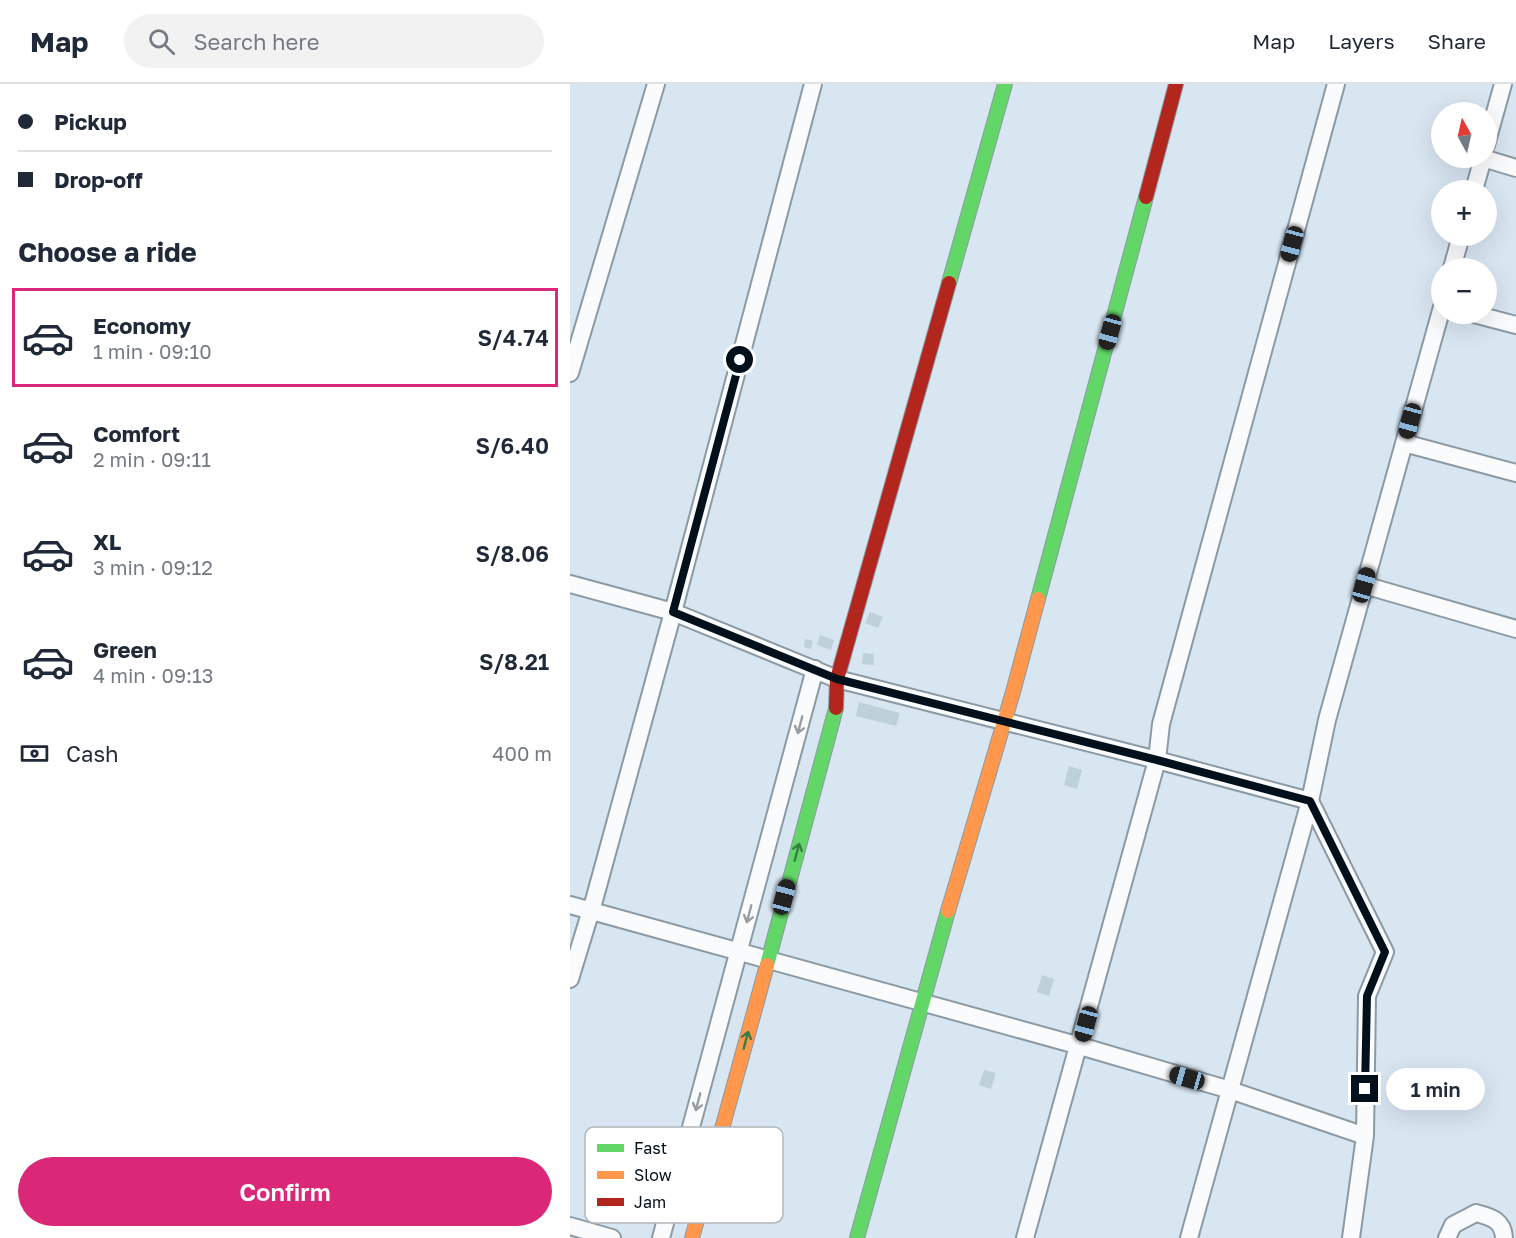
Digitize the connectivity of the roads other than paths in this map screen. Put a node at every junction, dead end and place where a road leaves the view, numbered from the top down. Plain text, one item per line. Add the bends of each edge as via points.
1 (656, 84) edge
2 (813, 84) edge
3 (1005, 84) edge
4 (1176, 84) edge
5 (1336, 84) edge
6 (1503, 84) edge
7 (1497, 106) edge
8 (1497, 160) edge
9 (1516, 168) edge
10 (1497, 320) edge
11 (1437, 324) edge
12 (1516, 325) edge
13 (570, 374) edge
14 (1404, 443) junction
15 (1516, 472) edge
16 (570, 584) edge
17 (1364, 585) junction
18 (673, 612) junction
19 (1516, 629) edge
20 (815, 669) junction
21 (837, 679) junction
22 (1003, 722) junction
23 (1157, 760) junction
24 (1310, 801) junction
25 (570, 905) edge
26 (591, 911) junction
27 (738, 951) junction
28 (767, 961) junction
29 (570, 979) edge
30 (921, 1003) junction
31 (1080, 1046) junction
32 (1230, 1090) junction
33 (691, 1127) edge
34 (722, 1127) edge
35 (1365, 1136) junction
36 (665, 1223) edge
37 (696, 1223) edge
38 (570, 1226) edge
39 (612, 1238) edge
40 (661, 1238) edge
41 (692, 1238) edge
42 (856, 1238) edge
43 (1025, 1238) edge
44 (1189, 1238) edge
45 (1351, 1238) edge
46 (1448, 1238) edge
47 (1504, 1238) edge

1 - 13 street
2 - 18 street
3 - 21 street
4 - 22 street
5 - 23 street via 1161,724
6 - 7 street
8 - 9 street
10 - 12 street
11 - 14 street
14 - 15 street
14 - 17 street
16 - 18 street
17 - 19 street
17 - 24 street via 1327,720
18 - 20 street
18 - 26 street
20 - 21 street
20 -> 27 street
21 - 22 street
28 -> 21 street via 837,706
22 - 23 street
22 - 30 street
23 - 24 street
23 - 31 street
24 - 32 street
24 - 35 street via 1385,952 1367,996
25 - 26 street
26 - 27 street
26 - 29 street
27 - 28 street
27 -> 33 street
28 - 30 street
34 -> 28 street
30 - 31 street
30 - 42 street
31 - 32 street
31 - 43 street
32 - 35 street
32 - 44 street
35 - 45 street
36 -> 40 street
41 -> 37 street
38 - 39 street
46 - 47 street via 1453,1225 1476,1213 1494,1217 1504,1228

